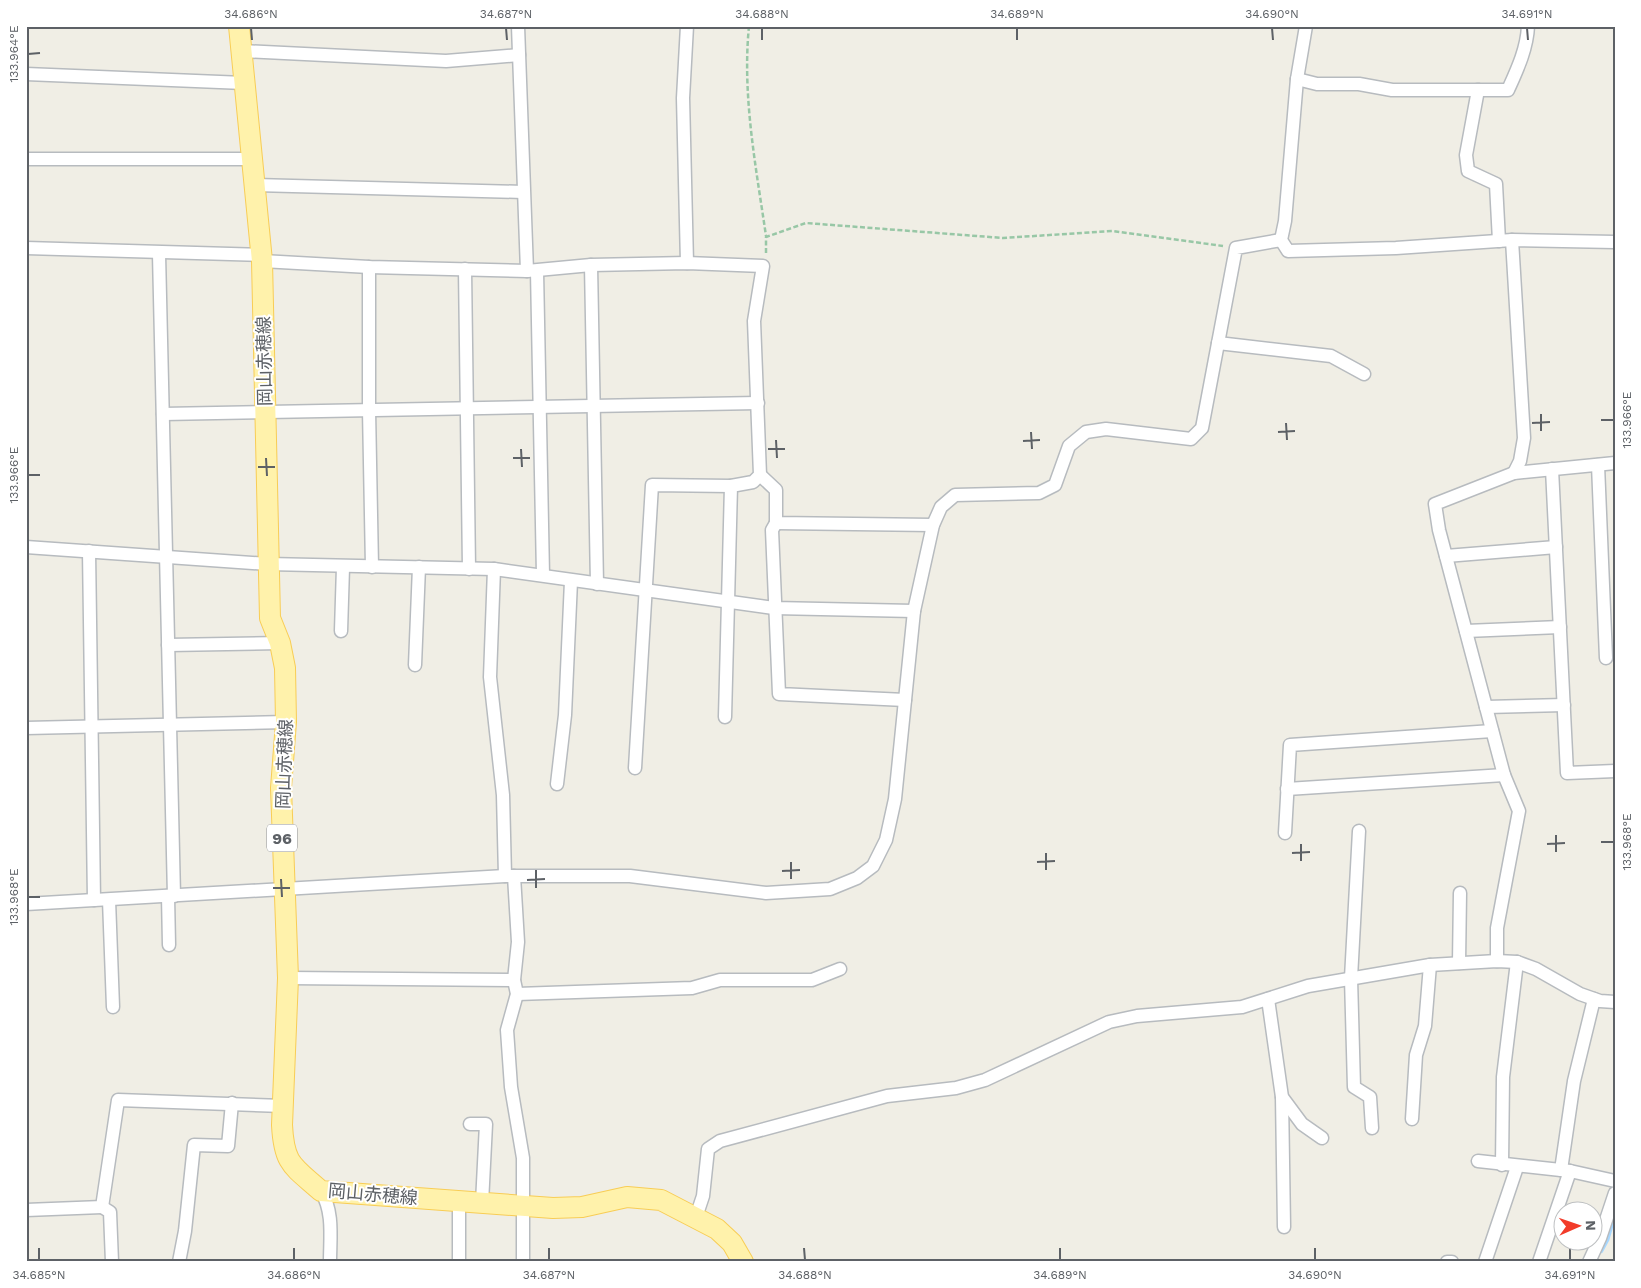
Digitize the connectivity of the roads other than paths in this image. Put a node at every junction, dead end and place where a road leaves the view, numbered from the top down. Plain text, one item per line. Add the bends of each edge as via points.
1 (239, 26) edge
2 (518, 26) edge
3 (687, 26) edge
4 (1306, 26) edge
5 (1528, 26) edge
6 (242, 51) junction
7 (519, 55) junction
8 (26, 74) edge
9 (1297, 79) junction
10 (244, 83) junction
11 (1478, 90) junction
12 (26, 159) edge
13 (253, 159) junction
14 (255, 185) junction
15 (523, 192) junction
16 (1281, 240) junction
17 (1505, 241) junction
18 (1615, 242) edge
19 (26, 248) edge
20 (159, 254) junction
21 (262, 258) junction
22 (687, 263) junction
23 (591, 265) junction
24 (369, 267) junction
25 (465, 270) junction
26 (532, 271) junction
27 (1218, 343) junction
28 (1364, 374) dead end
29 (758, 403) junction
30 (594, 406) junction
31 (539, 408) junction
32 (465, 409) junction
33 (369, 410) junction
34 (265, 412) junction
35 (163, 414) junction
36 (1615, 463) edge
37 (1598, 465) junction
38 (1552, 469) junction
39 (1514, 473) junction
40 (760, 475) junction
41 (731, 486) junction
42 (776, 523) junction
43 (934, 525) junction
44 (26, 547) edge
45 (1556, 547) junction
46 (89, 551) junction
47 (1446, 556) junction
48 (166, 558) junction
49 (268, 564) junction
50 (343, 567) junction
51 (372, 567) junction
52 (419, 567) junction
53 (469, 569) junction
54 (494, 569) junction
55 (543, 575) junction
56 (571, 581) junction
57 (597, 584) junction
58 (645, 589) junction
59 (729, 602) junction
60 (774, 608) junction
61 (914, 611) junction
62 (1560, 627) junction
63 (341, 631) dead end
64 (1466, 631) junction
65 (280, 643) junction
66 (168, 645) junction
67 (1606, 658) dead end
68 (415, 665) dead end
69 (905, 700) junction
70 (1564, 705) junction
71 (1486, 707) junction
72 (725, 718) dead end
73 (286, 722) junction
74 (170, 725) junction
75 (91, 727) junction
76 (26, 728) edge
77 (1492, 730) junction
78 (635, 768) dead end
79 (1615, 771) edge
80 (1504, 775) junction
81 (557, 784) dead end
82 (1287, 789) junction
83 (1359, 831) dead end
84 (1285, 833) dead end
85 (510, 876) junction
86 (283, 889) junction
87 (1460, 893) dead end
88 (171, 896) junction
89 (94, 900) junction
90 (109, 900) junction
91 (26, 904) edge
92 (169, 945) dead end
93 (1497, 961) junction
94 (1517, 962) junction
95 (1459, 963) junction
96 (1430, 965) junction
97 (840, 969) dead end
98 (288, 978) junction
99 (1350, 978) junction
100 (514, 980) junction
101 (518, 994) junction
102 (1268, 999) junction
103 (1594, 999) junction
104 (1615, 1002) edge
105 (113, 1007) dead end
106 (1282, 1097) junction
107 (232, 1103) junction
108 (283, 1106) junction
109 (1412, 1119) dead end
110 (470, 1124) dead end
111 (1372, 1128) dead end
112 (1322, 1138) dead end
113 (1478, 1161) dead end
114 (1502, 1165) junction
115 (1517, 1166) junction
116 (1566, 1170) junction
117 (1615, 1182) edge
118 (321, 1191) junction
119 (1615, 1193) edge
120 (459, 1202) junction
121 (482, 1204) junction
122 (522, 1206) junction
123 (102, 1207) junction
124 (26, 1210) edge
125 (696, 1217) junction
126 (1284, 1227) dead end
127 (112, 1262) edge
128 (179, 1262) edge
129 (330, 1262) edge
130 (459, 1262) edge
131 (523, 1262) edge
132 (743, 1262) edge
133 (1447, 1262) edge
134 (1452, 1262) edge
135 (1485, 1262) edge
136 (1539, 1262) edge
137 (1589, 1262) edge

1 - 6 main road, 岡山赤穂線 / 96
2 - 7 street
3 - 22 street via 683,98
4 - 9 street
5 - 11 street via 1520,64 1508,90
6 - 7 street via 446,61
6 - 10 main road, 岡山赤穂線 / 96
7 - 15 street
8 - 10 street
9 - 11 street via 1318,84 1359,84 1392,90
9 - 16 street
10 - 13 main road, 岡山赤穂線 / 96
11 - 17 street via 1466,155 1468,171 1496,184
12 - 13 street
13 - 14 main road, 岡山赤穂線 / 96
14 - 15 street
14 - 21 main road, 岡山赤穂線 / 96
15 - 26 street
16 - 17 street via 1288,252
16 - 27 street via 1236,248
17 - 18 street
17 - 39 street via 1524,438
19 - 20 street
20 - 21 street
20 - 35 street
21 - 24 street
21 - 34 main road, 岡山赤穂線 / 96
22 - 23 street
22 - 29 street via 763,266 754,321
23 - 26 street
23 - 30 street
24 - 25 street
24 - 33 street
25 - 26 street
25 - 32 street
26 - 31 street
27 - 28 street via 1331,356
27 - 43 street via 1202,428 1190,439 1106,430 1086,432 1069,446 1055,485 1039,493 955,495 941,507
29 - 30 street
29 - 40 street
30 - 31 street
30 - 57 street
31 - 32 street
31 - 55 street
32 - 33 street
32 - 53 street
33 - 34 street
33 - 51 street
34 - 35 street
34 - 49 main road, 岡山赤穂線 / 96
35 - 48 street
36 - 37 street
37 - 38 street
37 - 67 street
38 - 39 street
38 - 45 street
39 - 47 street via 1435,504
40 - 41 street via 753,482
40 - 42 street via 776,490
41 - 58 street via 652,485
41 - 59 street
42 - 43 street
42 - 60 street via 772,530
43 - 61 street
44 - 46 street
45 - 47 street
45 - 62 street
46 - 48 street
46 - 75 street
47 - 64 street
48 - 49 street
48 - 66 street
49 - 50 street
49 - 65 main road, 岡山赤穂線 / 96 via 270,618
50 - 51 street
50 - 63 street
51 - 52 street
52 - 53 street
52 - 68 street
53 - 54 street
54 - 55 street
54 - 85 street via 490,677
55 - 56 street
56 - 57 street
56 - 81 street via 565,716
57 - 58 street
58 - 59 street
58 - 78 street
59 - 60 street
59 - 72 street
60 - 61 street
60 - 69 street via 779,694
61 - 69 street
62 - 64 street
62 - 70 street
64 - 71 street
65 - 66 street
65 - 73 main road, 岡山赤穂線 / 96 via 285,668
66 - 74 street
69 - 85 street via 895,800 886,840 873,866 858,878 830,889 766,893 630,876
70 - 71 street
70 - 79 street via 1567,773
71 - 77 street
73 - 74 street
73 - 86 main road, 岡山赤穂線 / 96 via 281,788
74 - 75 street
74 - 88 street
75 - 76 street
75 - 89 street
77 - 80 street
77 - 82 street via 1290,745
80 - 82 street
80 - 93 street via 1519,811 1497,928
82 - 84 street
83 - 99 street
85 - 86 street
85 - 100 street via 518,942
86 - 88 street
86 - 98 main road, 岡山赤穂線 / 96
87 - 95 street
88 - 90 street
88 - 92 street
89 - 90 street
89 - 91 street
90 - 105 street
93 - 94 street
93 - 95 street
94 - 103 street
94 - 114 street via 1503,1076
95 - 96 street
96 - 99 street
96 - 109 street via 1426,1026 1416,1055
97 - 101 street via 812,980 720,980 692,988
98 - 100 street
98 - 108 main road, 岡山赤穂線 / 96
99 - 102 street via 1308,986
99 - 111 street via 1354,1087 1370,1097
100 - 101 street
101 - 122 street via 507,1030 511,1087 523,1158
102 - 106 street
102 - 125 street via 1242,1007 1137,1016 1109,1022 985,1080 956,1088 887,1096 720,1141 708,1149 703,1196
103 - 104 street
103 - 116 street via 1574,1081
106 - 112 street via 1302,1124
106 - 126 street
107 - 108 street
107 - 123 street via 118,1100
107 - 128 street via 228,1146 194,1145
108 - 118 main road, 岡山赤穂線 / 96 via 283,1149 296,1170
110 - 121 street via 486,1124
113 - 114 street
114 - 115 street
115 - 116 street
115 - 135 street
116 - 117 street
116 - 136 street
118 - 120 main road, 岡山赤穂線
118 - 129 street via 330,1215
119 - 137 street
120 - 121 main road, 岡山赤穂線
120 - 130 street
121 - 122 main road, 岡山赤穂線
122 - 125 main road, 岡山赤穂線 via 582,1207 627,1197 661,1200
122 - 131 street
123 - 124 street
123 - 127 street via 110,1212
125 - 132 main road, 岡山赤穂線 via 717,1229 732,1243
133 - 134 street

